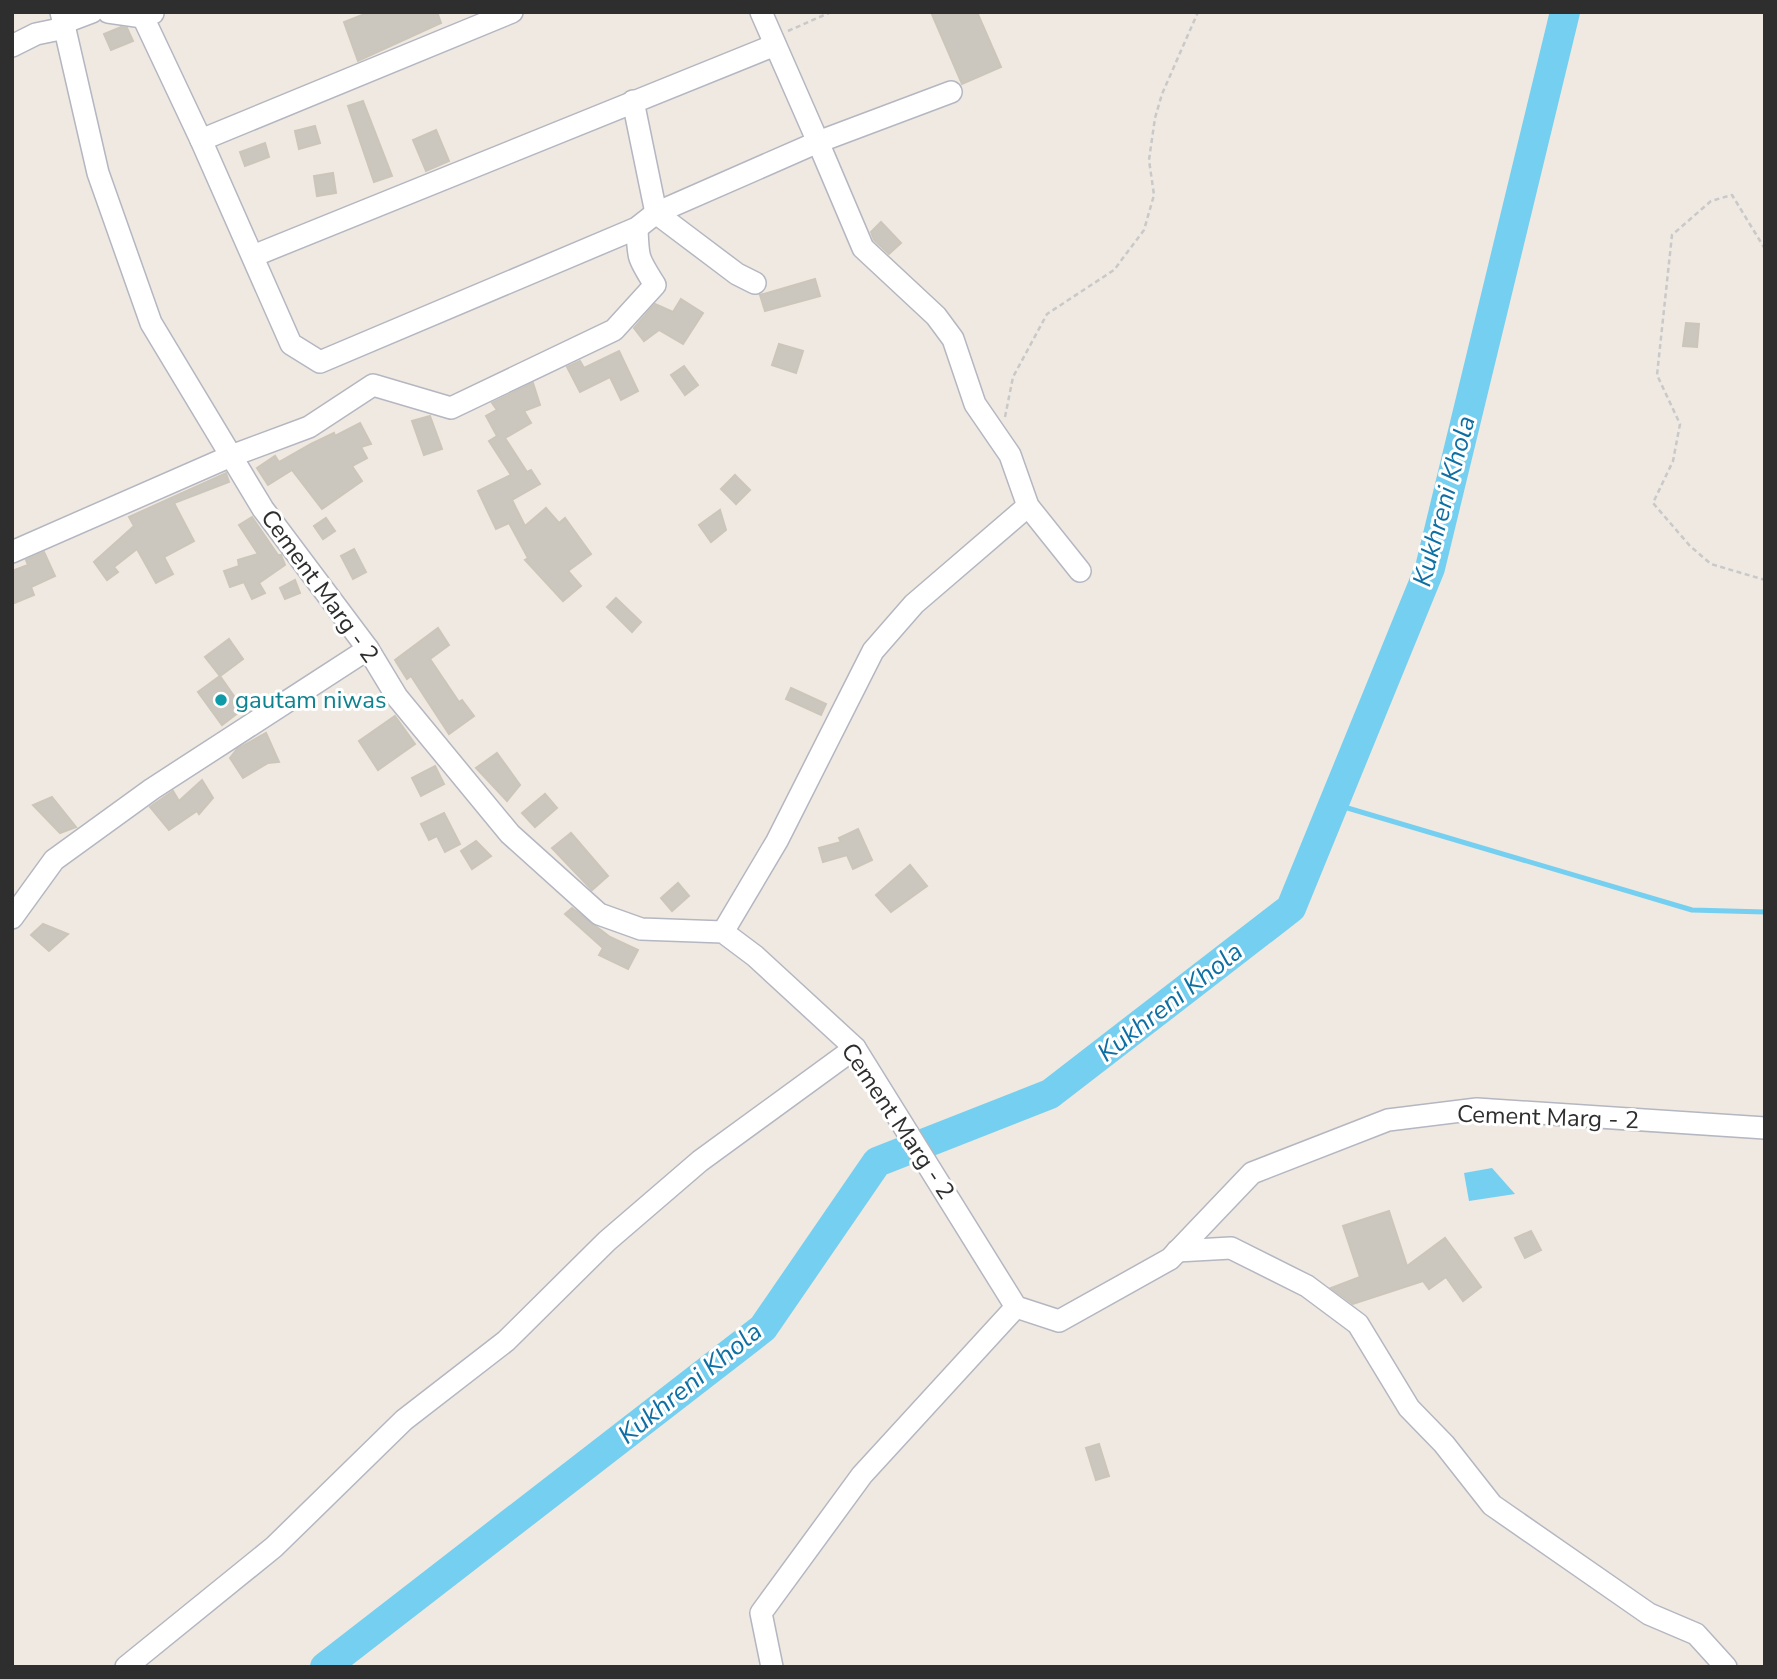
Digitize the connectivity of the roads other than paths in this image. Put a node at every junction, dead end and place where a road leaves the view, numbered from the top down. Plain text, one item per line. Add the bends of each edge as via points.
1 (92, 12) edge
2 (108, 12) edge
3 (512, 12) edge
4 (761, 12) edge
5 (149, 15) edge
6 (63, 21) edge
7 (774, 41) junction
8 (12, 46) edge
9 (951, 92) dead end
10 (633, 101) junction
11 (201, 140) junction
12 (818, 142) junction
13 (656, 213) junction
14 (637, 228) junction
15 (253, 256) junction
16 (755, 283) dead end
17 (231, 456) junction
18 (1028, 506) junction
19 (12, 552) edge
20 (1080, 571) dead end
21 (368, 649) junction
22 (12, 918) edge
23 (723, 932) junction
24 (855, 1048) junction
25 (1765, 1128) edge
26 (1177, 1251) junction
27 (1017, 1307) junction
28 (127, 1667) edge
29 (772, 1667) edge
30 (1726, 1667) edge

1 - 6 street
2 - 5 street
3 - 11 street
4 - 7 street
5 - 11 street
6 - 8 street
6 - 17 street, Cement Marg - 2 via 98,173 151,323
7 - 10 street
7 - 12 street
9 - 12 street
10 - 13 street
10 - 15 street
11 - 15 street
12 - 13 street
12 - 18 street via 863,248 936,316 953,339 975,404 1010,455
13 - 14 street
13 - 16 street
14 - 15 street via 320,362 291,344
14 - 17 street via 639,260 655,285 614,330 451,408 373,385 309,427
17 - 19 street
17 - 21 street, Cement Marg - 2 via 263,509
18 - 20 street
18 - 23 street via 914,604 873,652 777,841
21 - 22 street via 152,789 54,860
21 - 23 street, Cement Marg - 2 via 397,697 510,834 599,915 642,929
23 - 24 street, Cement Marg - 2
24 - 27 street, Cement Marg - 2
24 - 28 street via 669,1188 607,1241 506,1341 404,1420 274,1547
25 - 26 street, Cement Marg - 2 via 1477,1109 1388,1120 1252,1173
26 - 27 street, Cement Marg - 2 via 1059,1321
26 - 30 street via 1231,1248 1307,1286 1358,1324 1409,1408 1492,1505 1649,1614 1696,1634
27 - 29 street via 862,1475 761,1613

